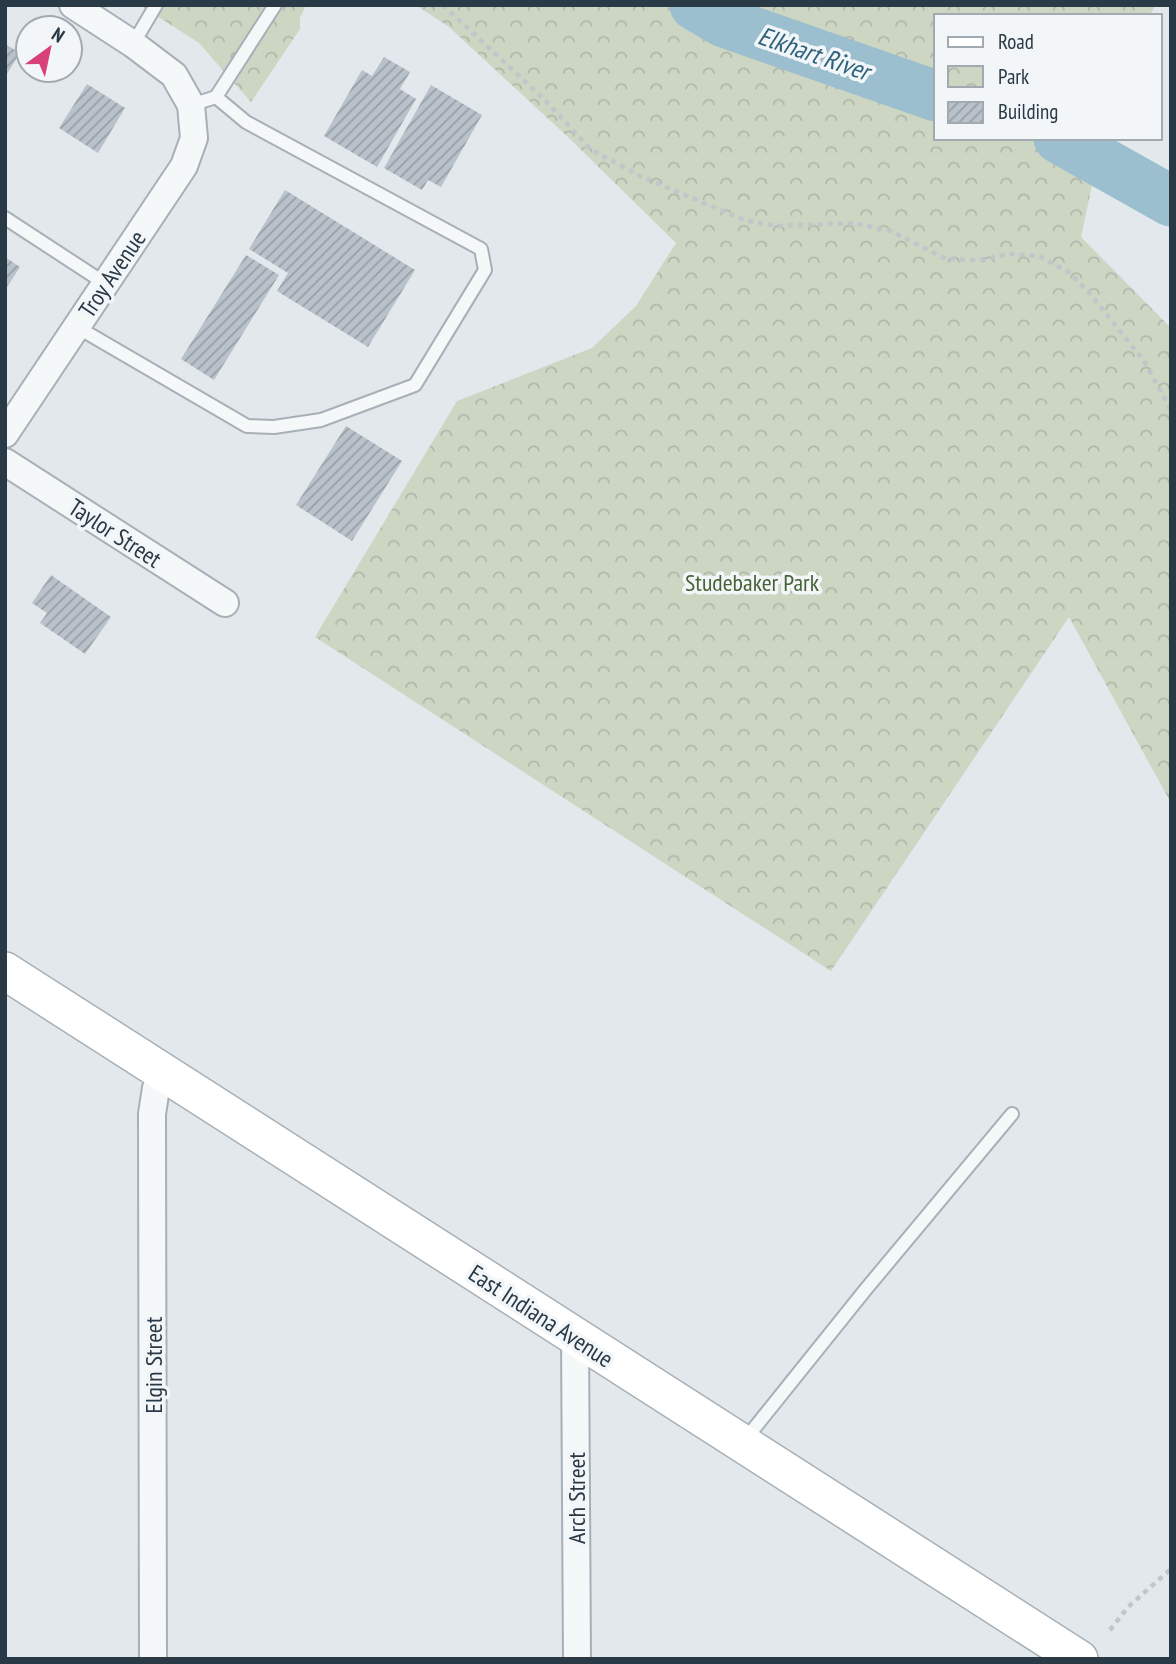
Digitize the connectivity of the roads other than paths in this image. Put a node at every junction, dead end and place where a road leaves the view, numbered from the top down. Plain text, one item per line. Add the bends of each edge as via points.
1 (73, 5) edge
2 (156, 5) edge
3 (275, 5) edge
4 (133, 44) junction
5 (216, 97) junction
6 (191, 105) junction
7 (5, 218) edge
8 (106, 284) junction
9 (77, 327) junction
10 (5, 434) edge
11 (5, 462) edge
12 (225, 603) dead end
13 (5, 971) edge
14 (166, 1074) junction
15 (1012, 1114) dead end
16 (575, 1337) junction
17 (741, 1444) junction
18 (153, 1659) edge
19 (577, 1659) edge
20 (1079, 1659) edge

1 - 4 street
2 - 4 lane
3 - 5 lane
4 - 6 street via 174,75
5 - 6 lane
5 - 9 lane via 246,122 481,248 485,270 415,385 321,420 274,427 247,426
6 - 8 street, Troy Avenue via 194,138 184,166
7 - 8 lane
8 - 9 street, Troy Avenue
9 - 10 street, Troy Avenue
11 - 12 street, Taylor Street
13 - 14 street, East Indiana Avenue
14 - 16 street, East Indiana Avenue
14 - 18 street, Elgin Street via 156,1088 152,1114
15 - 17 lane
16 - 17 street, East Indiana Avenue
16 - 19 street, Arch Street
17 - 20 street, East Indiana Avenue

